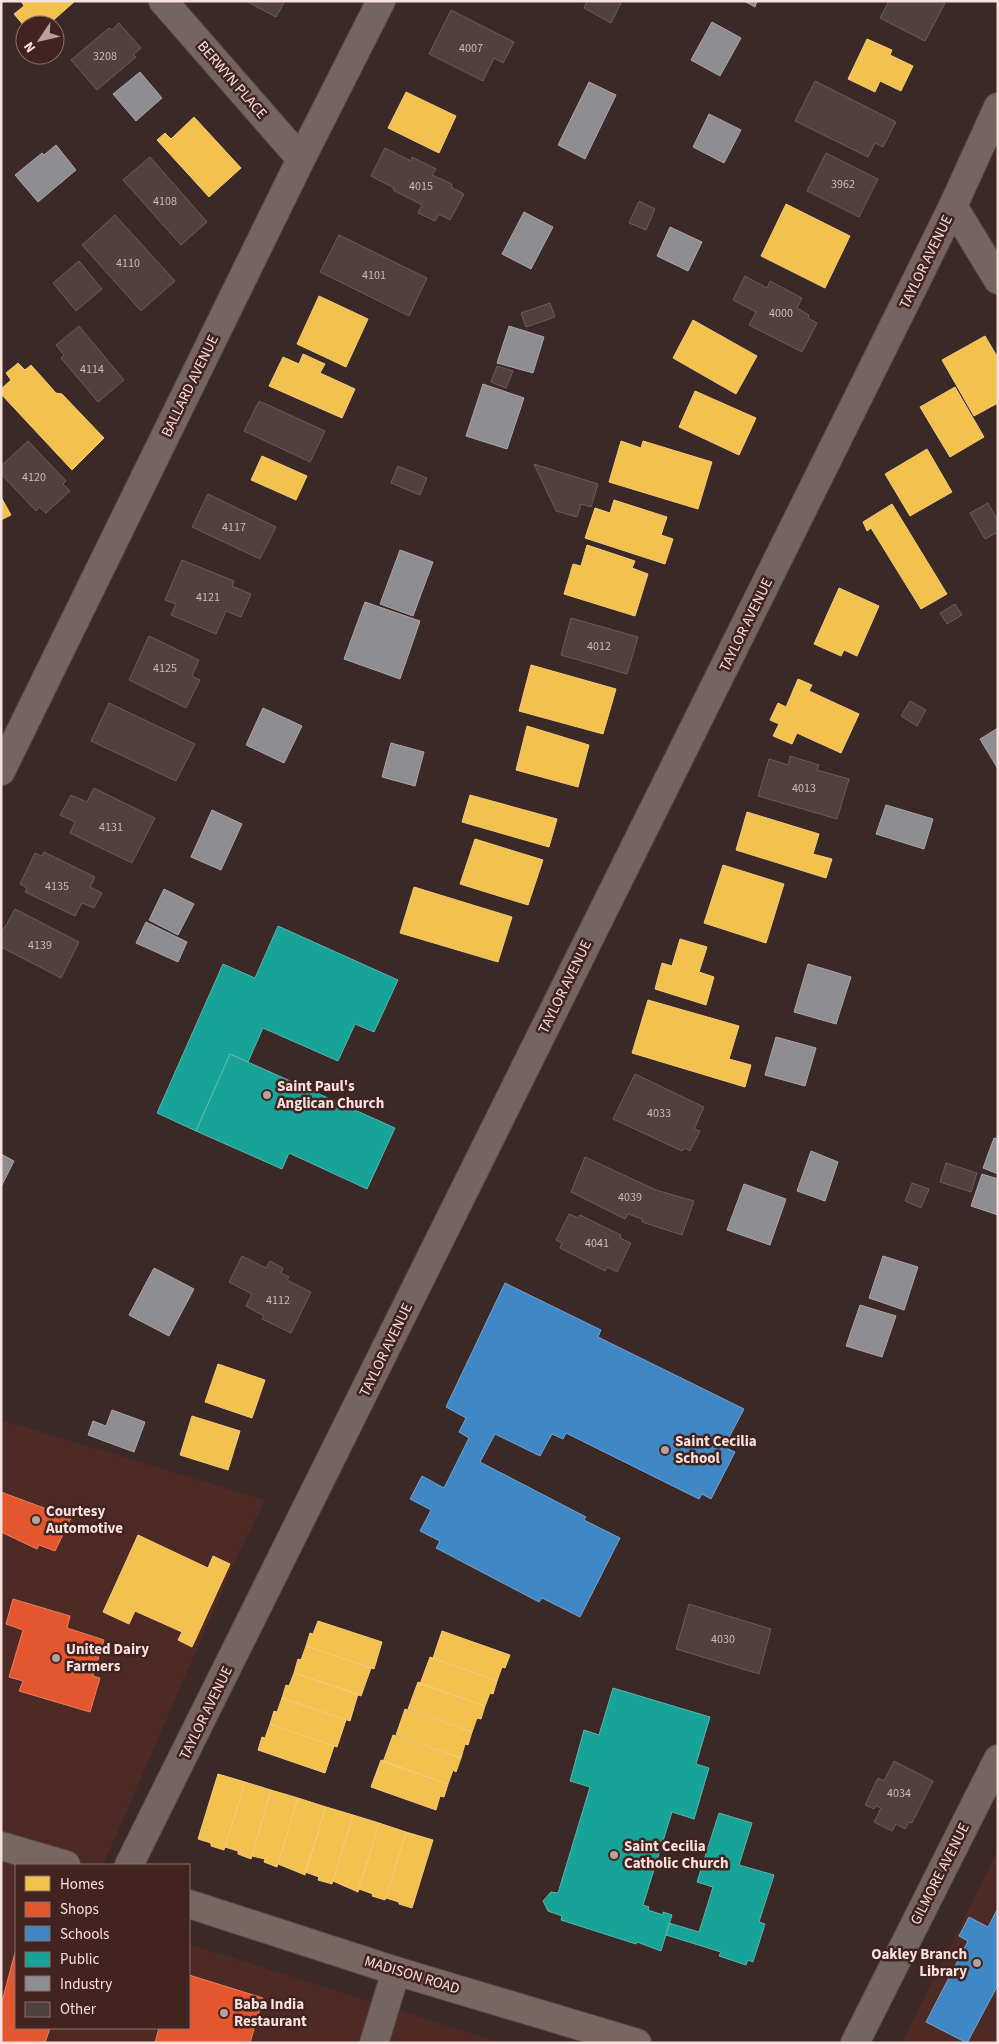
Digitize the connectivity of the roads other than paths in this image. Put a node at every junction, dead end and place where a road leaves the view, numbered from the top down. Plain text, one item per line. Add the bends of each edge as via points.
1 (162, 1) edge
2 (381, 1) edge
3 (998, 108) edge
4 (302, 159) junction
5 (953, 206) junction
6 (998, 280) edge
7 (1, 771) edge
8 (998, 1759) edge
9 (1, 1846) edge
10 (63, 1864) edge
11 (129, 1864) edge
12 (190, 1904) edge
13 (396, 1971) junction
14 (374, 2043) edge
15 (637, 2043) edge
16 (855, 2043) edge

1 - 4 street, BERWYN PLACE
2 - 4 street, BALLARD AVENUE
3 - 5 street, TAYLOR AVENUE
4 - 7 street, BALLARD AVENUE
5 - 6 street
5 - 11 street, TAYLOR AVENUE
8 - 16 street, GILMORE AVENUE
9 - 10 main road
12 - 13 main road, MADISON ROAD
13 - 14 street
13 - 15 main road, MADISON ROAD

